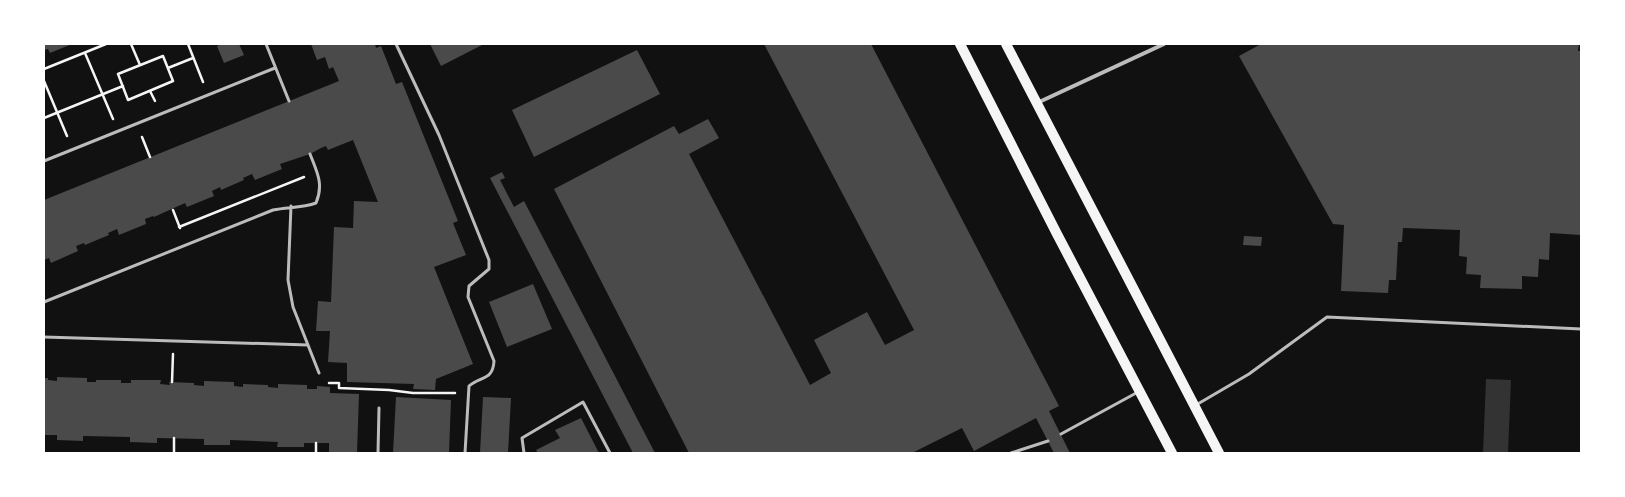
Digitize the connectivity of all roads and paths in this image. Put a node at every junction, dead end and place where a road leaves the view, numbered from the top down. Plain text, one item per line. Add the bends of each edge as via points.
1 (106, 44) edge
2 (131, 44) edge
3 (188, 44) edge
4 (266, 44) edge
5 (396, 44) edge
6 (960, 44) edge
7 (1006, 44) edge
8 (1164, 44) edge
9 (85, 53) junction
10 (193, 58) junction
11 (140, 65) junction
12 (168, 68) junction
13 (275, 68) junction
14 (44, 69) edge
15 (44, 81) edge
16 (123, 86) junction
17 (102, 94) junction
18 (208, 95) junction
19 (289, 101) dead end
20 (1037, 103) junction
21 (57, 112) junction
22 (44, 118) edge
23 (118, 131) junction
24 (67, 134) dead end
25 (146, 147) dead end
26 (310, 154) dead end
27 (150, 157) dead end
28 (44, 161) edge
29 (317, 172) junction
30 (291, 206) junction
31 (173, 210) dead end
32 (179, 227) junction
33 (187, 244) junction
34 (44, 302) edge
35 (1581, 329) edge
36 (44, 337) edge
37 (174, 341) junction
38 (308, 345) junction
39 (319, 373) dead end
40 (172, 382) dead end
41 (322, 383) dead end
42 (467, 392) junction
43 (1139, 392) junction
44 (1195, 406) junction
45 (379, 408) dead end
46 (1061, 434) dead end
47 (174, 438) dead end
48 (1048, 440) dead end
49 (316, 443) dead end
50 (174, 453) edge
51 (316, 453) edge
52 (378, 453) edge
53 (465, 453) edge
54 (524, 453) edge
55 (610, 453) edge
56 (1011, 453) edge
57 (1172, 453) edge
58 (1219, 453) edge

1 - 9 path
2 - 11 path
3 - 10 path
4 - 13 lane
5 - 42 lane via 439,134 489,260 489,269 469,286 468,296 494,361 494,370 469,386
6 - 43 main road
7 - 20 main road
8 - 20 street
9 - 14 path
9 - 17 path
10 - 12 path
10 - 18 path
11 - 12 path via 163,56
11 - 16 path via 118,74
12 - 16 path via 174,81 128,100
13 - 18 lane
13 - 19 lane
15 - 21 path
16 - 17 path
17 - 21 path
17 - 23 path
18 - 23 lane
20 - 44 main road
21 - 22 path
21 - 24 path
23 - 28 lane
25 - 27 path
26 - 29 lane
29 - 30 lane via 320,179 320,194 316,203
29 - 32 path
30 - 33 lane via 273,210
30 - 38 lane via 288,280 293,307
31 - 32 path
32 - 33 path
33 - 34 lane
35 - 44 lane via 1327,317 1250,374
36 - 37 lane
37 - 38 lane
37 - 40 path
38 - 39 lane
41 - 42 path via 339,383 339,388 413,393
42 - 53 lane
43 - 46 lane
43 - 57 main road
44 - 58 main road
45 - 52 lane
47 - 50 path
48 - 56 lane
49 - 51 path
54 - 55 lane via 522,438 583,402

